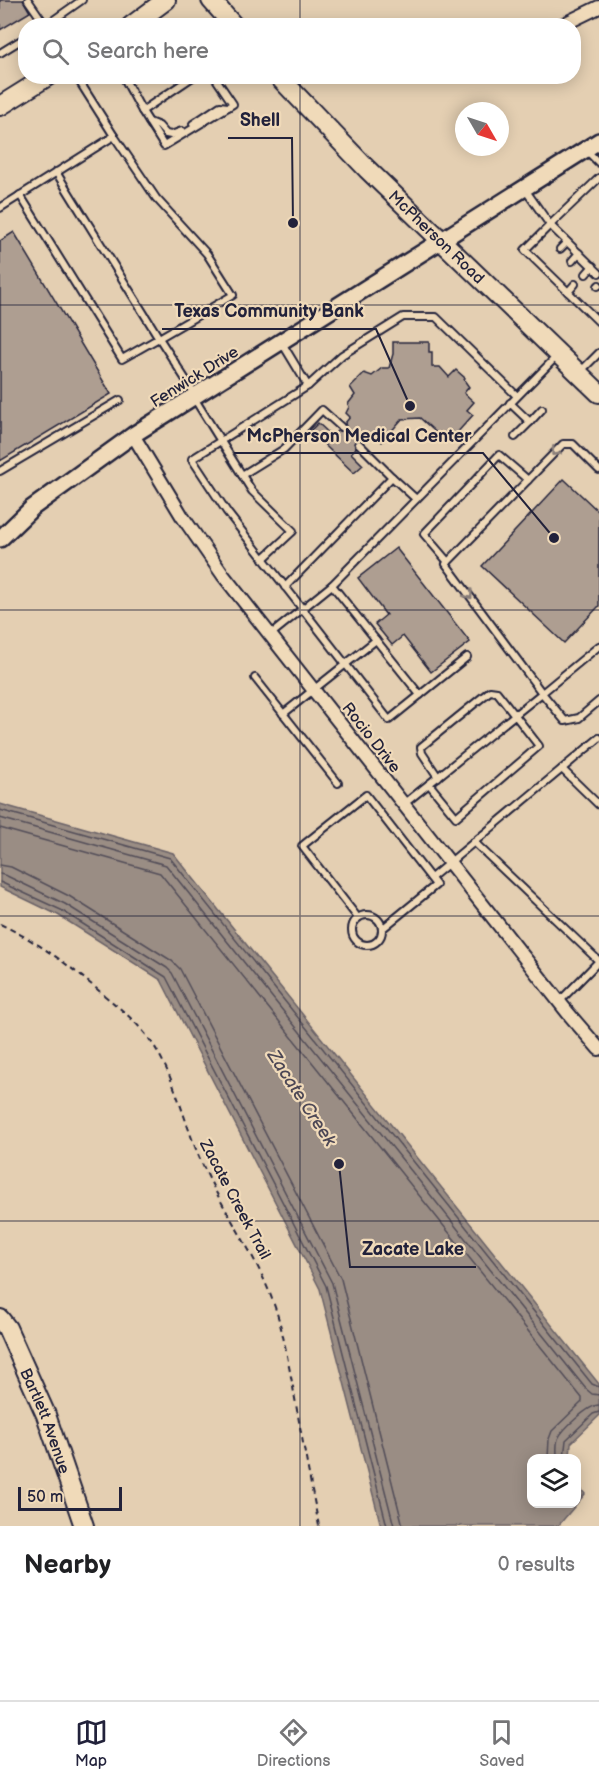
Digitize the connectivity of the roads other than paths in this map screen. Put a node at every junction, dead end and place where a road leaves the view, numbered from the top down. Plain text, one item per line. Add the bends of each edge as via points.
1 (28, 0) edge
2 (82, 0) edge
3 (166, 0) edge
4 (211, 0) edge
5 (599, 7) edge
6 (40, 18) edge
7 (55, 18) edge
8 (142, 18) edge
9 (227, 18) edge
10 (576, 18) edge
11 (18, 42) edge
12 (0, 53) edge
13 (35, 84) edge
14 (81, 84) edge
15 (127, 84) edge
16 (182, 84) edge
17 (219, 84) edge
18 (286, 84) edge
19 (0, 106) edge
20 (229, 106) junction
21 (142, 111) junction
22 (149, 122) junction
23 (114, 136) junction
24 (599, 141) edge
25 (585, 150) junction
26 (599, 163) edge
27 (56, 172) junction
28 (599, 178) edge
29 (524, 188) junction
30 (20, 195) junction
31 (0, 208) edge
32 (550, 225) junction
33 (440, 241) junction
34 (567, 242) junction
35 (560, 249) dead end
36 (579, 253) junction
37 (549, 260) dead end
38 (572, 261) dead end
39 (542, 266) junction
40 (593, 266) junction
41 (561, 271) dead end
42 (599, 273) edge
43 (586, 274) dead end
44 (554, 278) junction
45 (575, 284) dead end
46 (568, 292) junction
47 (588, 297) dead end
48 (580, 304) junction
49 (598, 318) edge
50 (159, 338) junction
51 (281, 341) junction
52 (599, 353) edge
53 (558, 354) junction
54 (579, 374) junction
55 (308, 386) junction
56 (599, 393) edge
57 (194, 396) junction
58 (517, 396) junction
59 (120, 400) dead end
60 (510, 403) junction
61 (542, 409) dead end
62 (530, 422) junction
63 (341, 427) dead end
64 (133, 435) junction
65 (515, 437) dead end
66 (221, 441) junction
67 (359, 444) dead end
68 (599, 470) edge
69 (0, 471) edge
70 (242, 475) junction
71 (392, 477) junction
72 (528, 480) junction
73 (416, 499) junction
74 (0, 539) edge
75 (263, 559) junction
76 (448, 562) junction
77 (332, 585) junction
78 (285, 587) junction
79 (302, 609) junction
80 (270, 635) junction
81 (376, 640) junction
82 (599, 646) edge
83 (467, 657) dead end
84 (345, 664) junction
85 (255, 678) dead end
86 (313, 689) junction
87 (542, 693) junction
88 (420, 695) junction
89 (599, 701) edge
90 (283, 714) junction
91 (514, 716) junction
92 (599, 738) edge
93 (562, 769) junction
94 (438, 777) junction
95 (338, 783) dead end
96 (429, 784) junction
97 (404, 804) junction
98 (599, 805) edge
99 (474, 842) junction
100 (449, 862) junction
101 (431, 878) junction
102 (358, 918) junction
103 (382, 929) junction
104 (598, 962) edge
105 (559, 1002) junction
106 (599, 1049) edge
107 (0, 1319) edge
108 (84, 1526) edge

1 - 6 lane
2 - 7 lane
3 - 8 main road
4 - 9 main road
5 - 10 street
11 - 12 lane
13 - 19 main road
14 - 23 lane
15 - 21 lane
16 - 21 lane
17 - 20 lane via 233,104
18 - 33 main road, McPherson Road
20 - 22 lane via 220,106 171,135
20 - 22 lane via 164,146
21 - 22 lane
23 - 27 lane
23 - 50 lane via 156,198 207,254 233,295
24 - 25 street, Fenwick Drive
25 - 26 lane
25 - 29 street, Fenwick Drive
27 - 30 lane
27 - 50 lane
28 - 32 lane
29 - 32 lane
29 - 33 street, Fenwick Drive
30 - 31 lane
30 - 50 lane via 122,359
32 - 34 lane
32 - 39 lane via 525,250
33 - 51 street, Fenwick Drive
33 - 53 main road, McPherson Road
34 - 35 lane
34 - 36 lane
36 - 38 lane
36 - 40 lane
37 - 39 lane
39 - 44 lane
40 - 42 lane
40 - 43 lane
41 - 44 lane
44 - 46 lane
45 - 46 lane
46 - 48 lane
47 - 48 lane
48 - 49 lane
50 - 57 lane
51 - 55 lane
51 - 57 street, Fenwick Drive
52 - 54 lane
53 - 54 main road, McPherson Road
53 - 58 lane
54 - 56 main road, McPherson Road
55 - 58 lane via 342,355 403,317 436,317
55 - 66 lane
57 - 64 street, Fenwick Drive
57 - 66 lane
58 - 60 lane
59 - 69 lane
60 - 62 lane
60 - 73 lane
61 - 62 lane
62 - 65 lane
63 - 70 lane via 322,410 284,449
64 - 74 street, Fenwick Drive via 32,508
64 - 80 street, Rocio Drive via 182,516
66 - 70 lane
66 - 75 lane via 192,459
67 - 71 lane
68 -> 72 lane via 573,444 563,444
70 - 75 lane via 252,491 293,531
71 - 73 lane
71 - 78 lane
72 - 76 lane
72 - 76 lane via 499,455 424,534
73 - 77 lane
75 - 78 lane
76 -> 87 lane
77 - 79 lane
77 - 81 lane
78 - 79 lane
79 - 80 lane
79 - 84 lane
80 - 86 street, Rocio Drive
81 - 84 lane
81 - 88 lane
82 - 87 lane
83 - 88 lane
84 - 86 lane
84 - 88 lane via 389,720
85 - 90 lane
86 - 90 lane
86 - 97 street, Rocio Drive
87 - 89 lane via 565,721 579,718
87 - 91 lane
90 - 95 lane
91 - 94 lane
91 - 94 lane via 497,692 490,691 426,741 422,753
91 - 96 lane via 539,746 456,817
92 - 93 lane
93 - 98 lane
93 - 99 lane
94 - 96 lane
96 - 97 lane
97 - 100 street, Rocio Drive
99 - 100 lane
99 - 104 lane
100 - 101 lane
100 - 105 street, Rocio Drive
101 - 102 lane via 366,795 302,846
101 - 103 lane via 436,885
102 - 103 lane via 373,917
102 - 103 lane via 351,930 362,945 376,942
104 - 105 lane
105 - 106 street, Rocio Drive
107 - 108 main road, Bartlett Avenue via 46,1415

